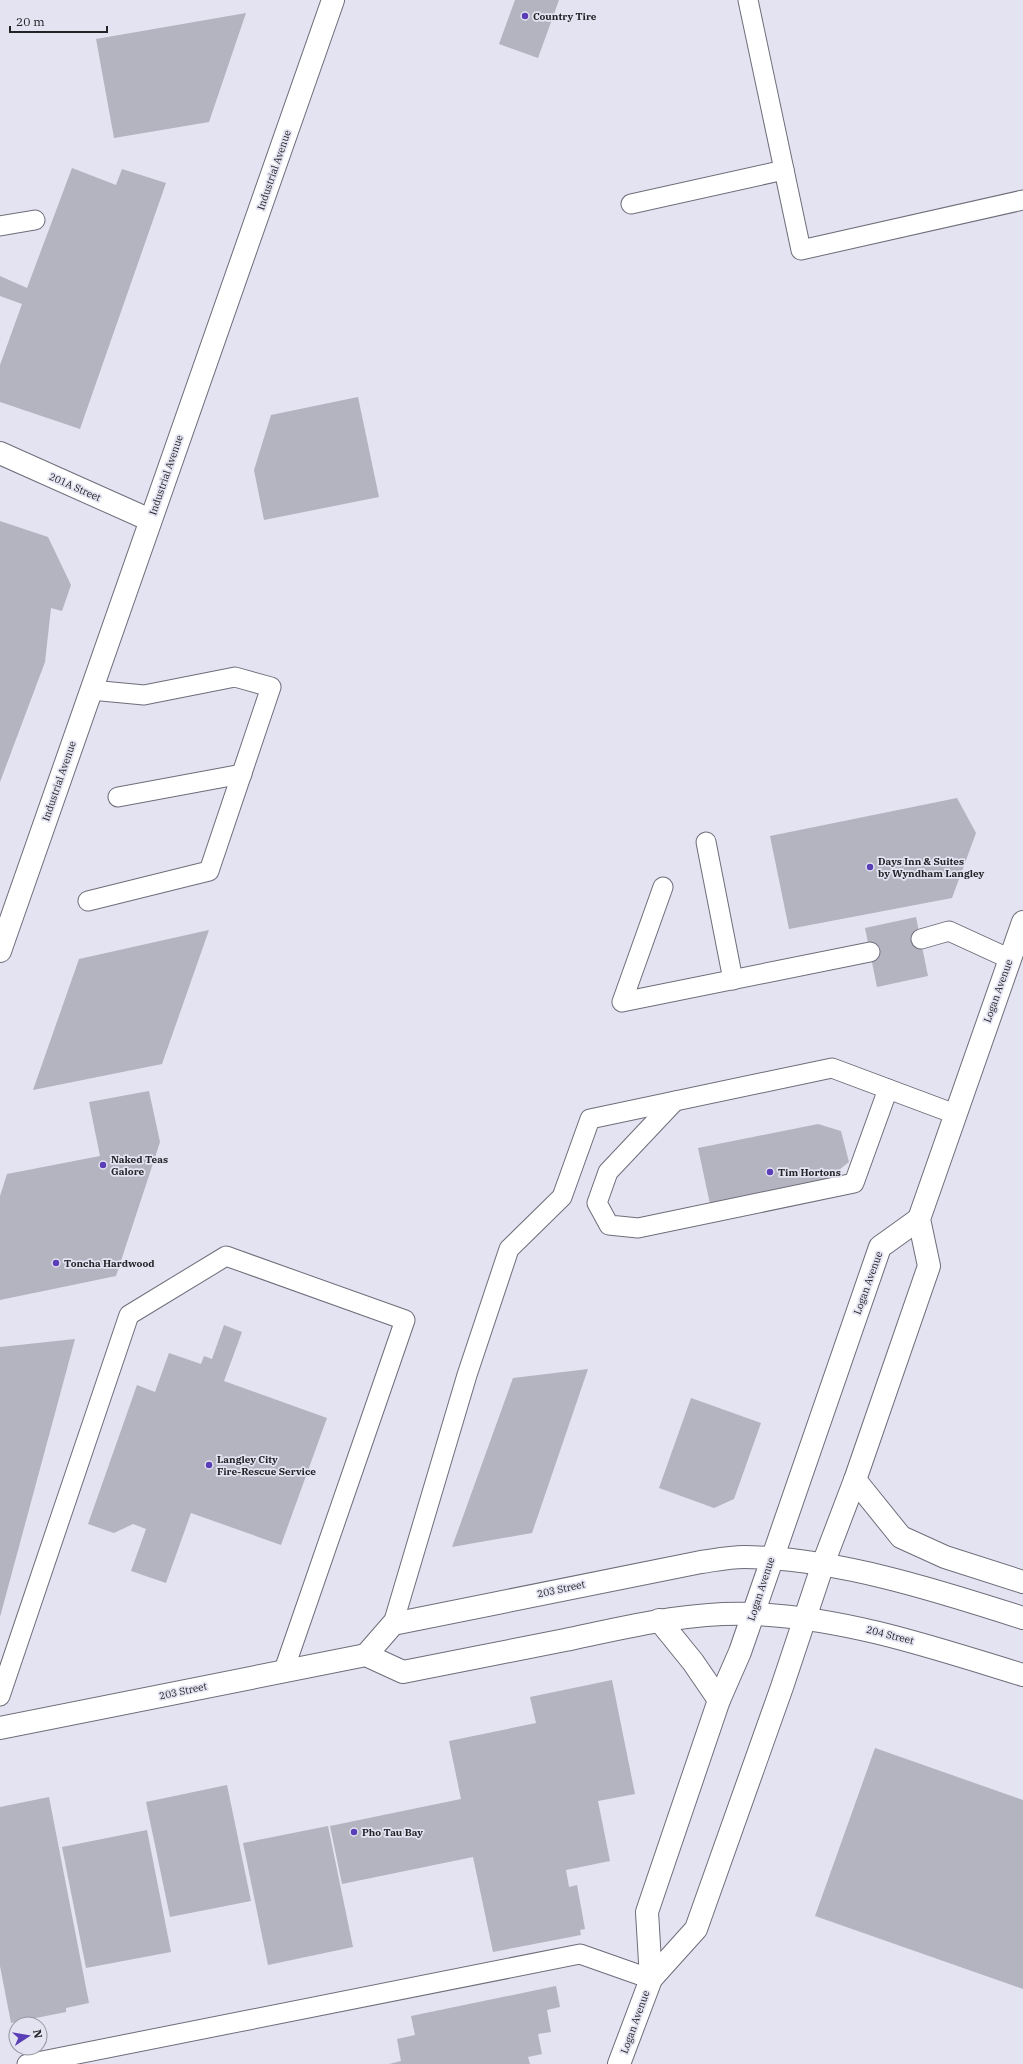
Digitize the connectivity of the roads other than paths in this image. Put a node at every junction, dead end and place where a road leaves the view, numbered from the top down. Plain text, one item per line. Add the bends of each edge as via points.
1 (334, 0) edge
2 (748, 0) edge
3 (784, 170) junction
4 (1023, 200) edge
5 (631, 204) dead end
6 (34, 220) dead end
7 (0, 226) edge
8 (0, 453) edge
9 (150, 520) junction
10 (91, 690) junction
11 (242, 774) junction
12 (118, 797) dead end
13 (706, 842) dead end
14 (663, 887) dead end
15 (88, 901) dead end
16 (1023, 922) edge
17 (921, 939) dead end
18 (0, 951) edge
19 (870, 952) dead end
20 (1010, 959) junction
21 (733, 980) junction
22 (888, 1089) junction
23 (674, 1101) junction
24 (955, 1114) junction
25 (919, 1218) junction
26 (855, 1480) junction
27 (771, 1559) junction
28 (823, 1564) junction
29 (1023, 1582) edge
30 (754, 1614) junction
31 (806, 1618) junction
32 (1023, 1618) edge
33 (659, 1620) junction
34 (394, 1624) junction
35 (366, 1655) junction
36 (996, 1667) junction
37 (284, 1670) junction
38 (1023, 1675) edge
39 (1023, 1684) edge
40 (0, 1696) edge
41 (719, 1700) junction
42 (0, 1728) edge
43 (651, 1979) junction
44 (27, 2064) edge
45 (620, 2064) edge

1 - 9 main road, Industrial Avenue
2 - 3 lane
3 - 4 lane via 801,250
3 - 5 lane
6 - 7 lane
8 - 9 main road, 201A Street
9 - 10 main road, Industrial Avenue
10 - 11 lane via 144,695 235,677 270,687
10 - 18 main road, Industrial Avenue
11 - 12 lane
11 - 15 lane via 210,871
13 - 21 lane
14 - 21 lane via 622,1002
16 - 20 main road, Logan Avenue
17 - 20 lane via 949,931
19 - 21 lane
20 - 24 main road, Logan Avenue
22 - 23 lane via 832,1068
22 - 23 lane via 854,1183 638,1228 608,1225 597,1203 608,1172
22 - 24 lane
23 - 34 lane via 590,1119 562,1197 509,1249 467,1375
24 - 25 main road, Logan Avenue
25 - 26 main road, Logan Avenue via 929,1266
25 - 27 main road, Logan Avenue via 880,1247
26 - 28 main road, Logan Avenue
26 - 29 main road via 900,1537 945,1557
27 - 28 main road
27 - 30 main road, Logan Avenue
27 - 34 main road, 203 Street via 743,1557 701,1562
28 - 31 main road, Logan Avenue
28 - 32 main road via 862,1572
30 - 31 main road, 204 Street
30 - 33 main road via 719,1614
30 - 41 main road, Logan Avenue
31 - 36 main road, 204 Street via 907,1639
31 - 43 main road, Logan Avenue via 696,1929
33 - 35 main road via 403,1672
33 - 41 main road
34 - 35 main road
35 - 37 main road, 203 Street
36 - 38 main road, 204 Street
36 - 39 main road
37 - 40 lane via 405,1320 226,1256 129,1316
37 - 42 main road, 203 Street
41 - 43 main road, Logan Avenue via 647,1912
43 - 44 lane via 580,1954
43 - 45 main road, Logan Avenue

